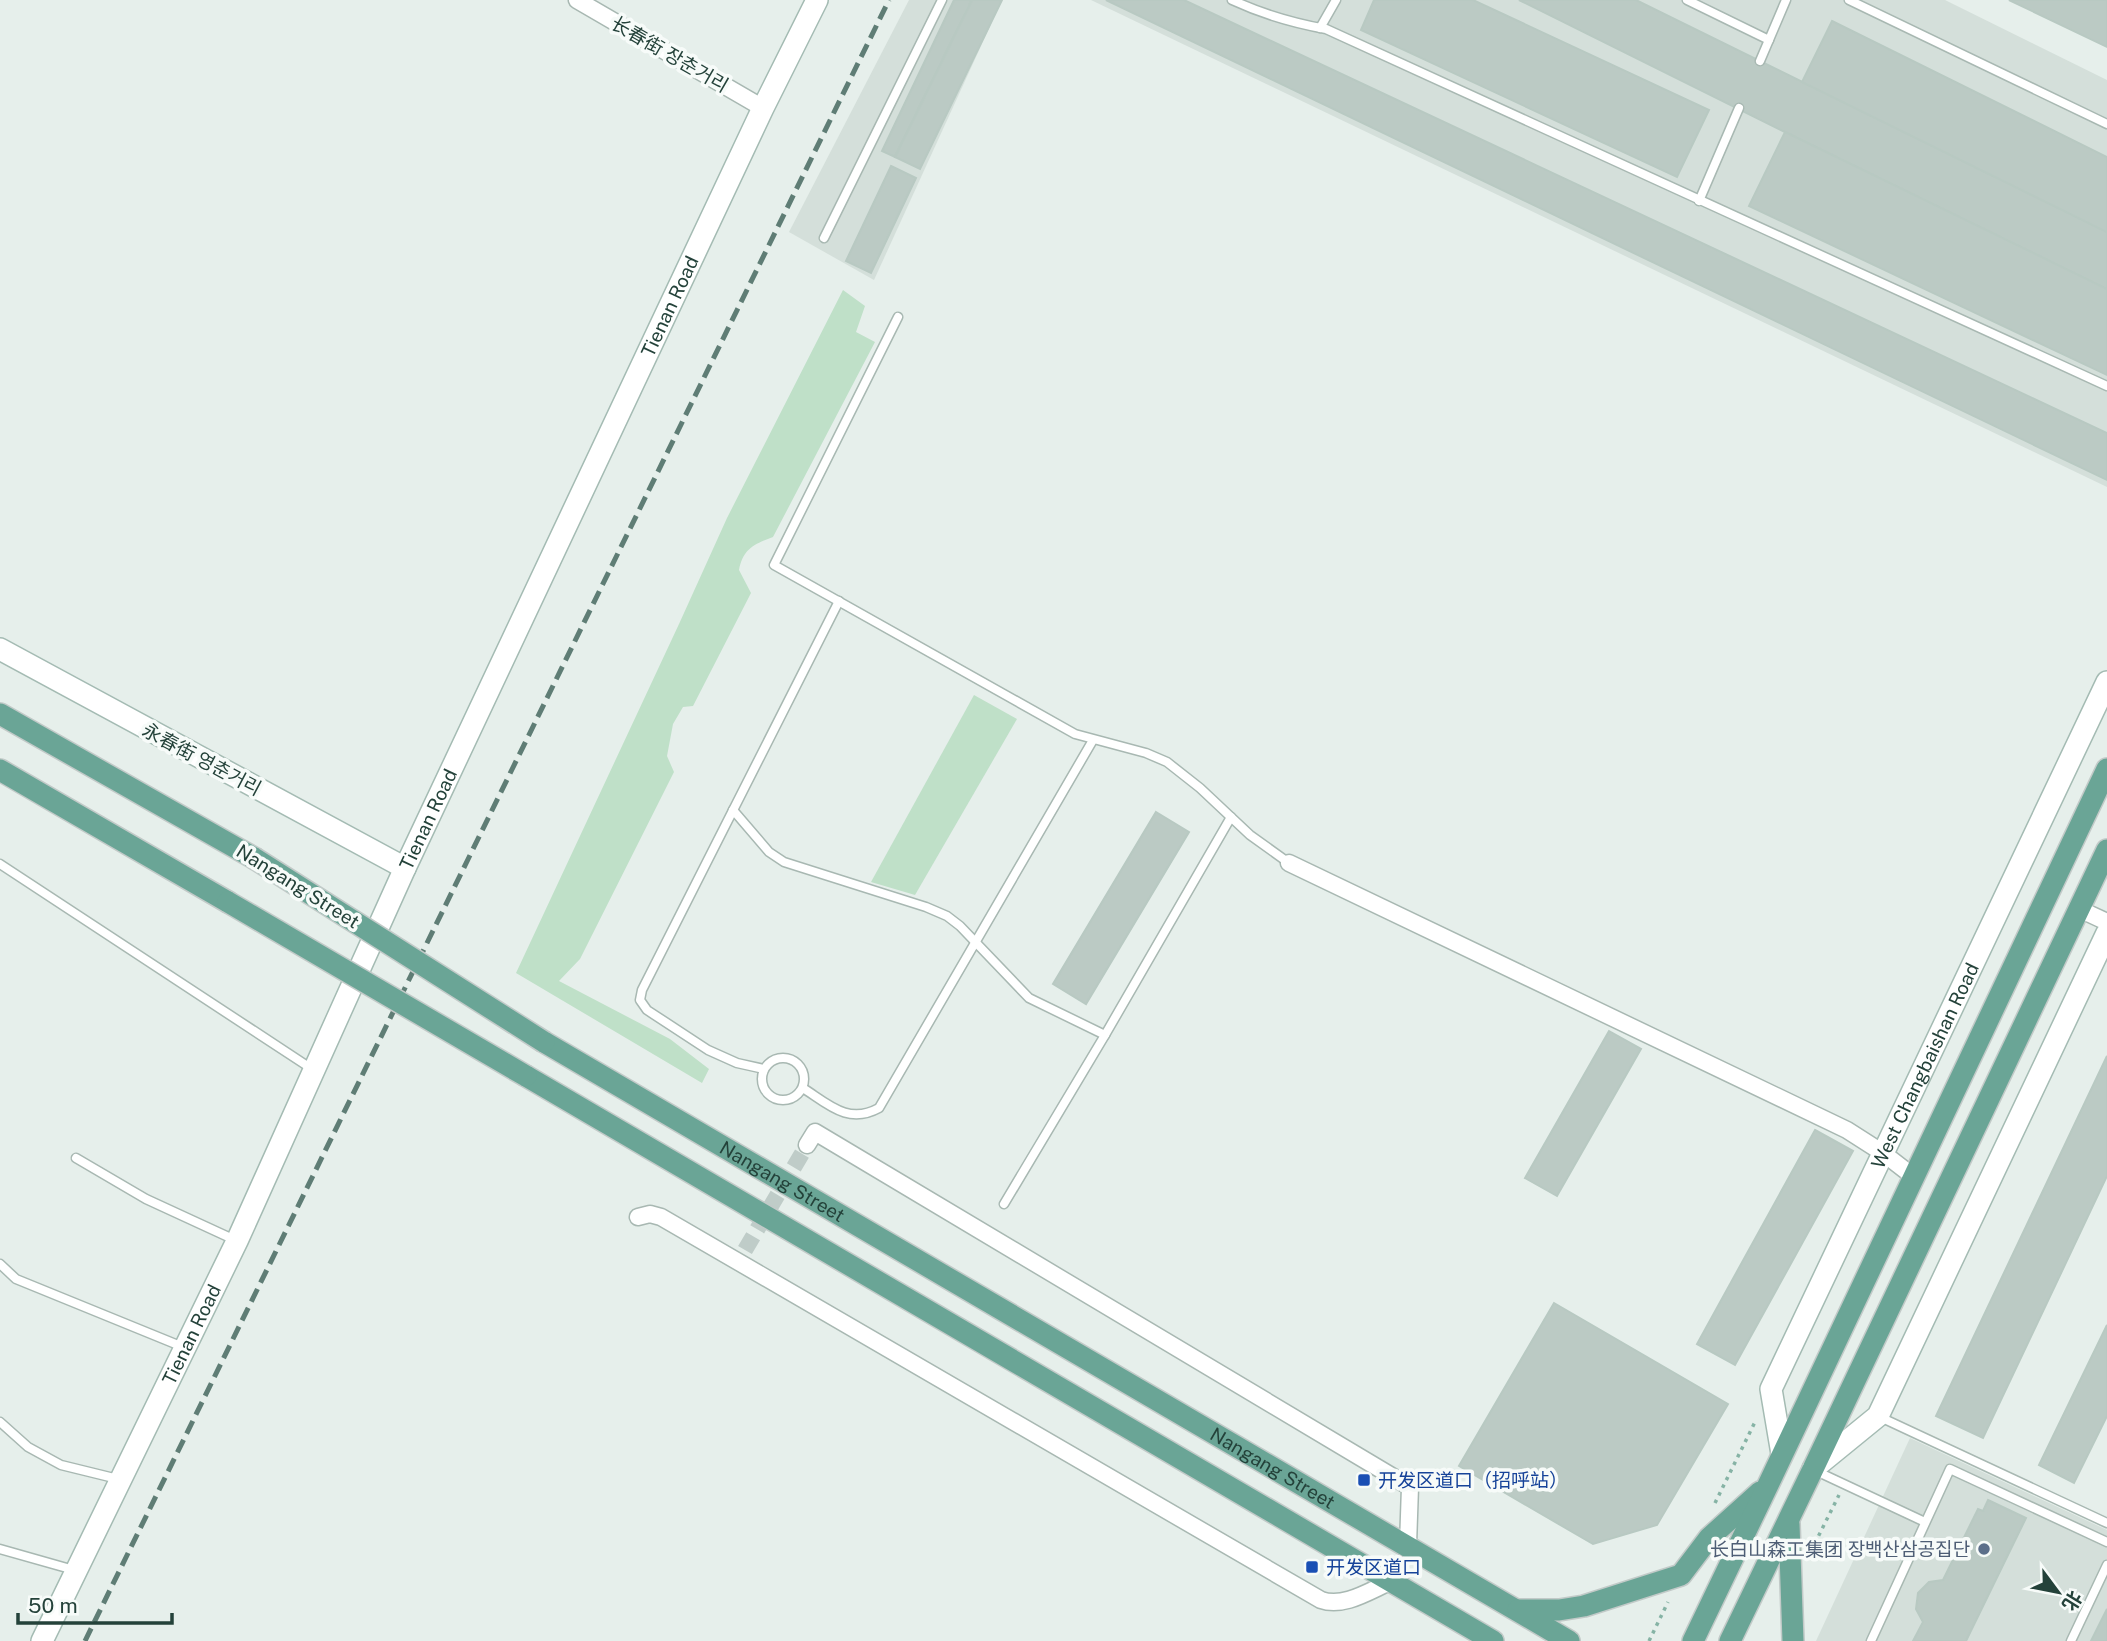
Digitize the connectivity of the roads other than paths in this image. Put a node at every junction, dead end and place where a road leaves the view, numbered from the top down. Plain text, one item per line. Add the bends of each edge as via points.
1 (577, 0) edge
2 (817, 0) edge
3 (942, 0) edge
4 (1231, 0) edge
5 (1336, 0) edge
6 (1687, 0) edge
7 (1786, 0) edge
8 (1849, 0) edge
9 (1320, 28) junction
10 (1769, 40) junction
11 (1760, 61) dead end
12 (763, 108) junction
13 (1739, 108) dead end
14 (2107, 124) edge
15 (1699, 201) junction
16 (824, 238) dead end
17 (898, 317) dead end
18 (2107, 386) edge
19 (839, 601) junction
20 (0, 649) edge
21 (2107, 682) edge
22 (0, 714) edge
23 (1093, 740) junction
24 (2107, 769) edge
25 (0, 770) edge
26 (733, 810) junction
27 (1231, 817) junction
28 (2107, 850) edge
29 (1289, 863) joint
30 (0, 864) edge
31 (405, 868) junction
32 (2079, 909) junction
33 (2107, 922) edge
34 (2107, 933) edge
35 (975, 943) junction
36 (1105, 1035) junction
37 (764, 1069) junction
38 (315, 1071) junction
39 (803, 1088) junction
40 (807, 1145) dead end
41 (1883, 1153) junction
42 (76, 1158) dead end
43 (1914, 1177) junction
44 (1004, 1204) dead end
45 (638, 1217) dead end
46 (237, 1241) junction
47 (0, 1264) edge
48 (185, 1348) junction
49 (1878, 1416) junction
50 (0, 1422) edge
51 (1783, 1454) junction
52 (1813, 1469) junction
53 (121, 1480) junction
54 (1769, 1483) junction
55 (1789, 1519) junction
56 (1926, 1522) junction
57 (2107, 1523) edge
58 (2107, 1542) edge
59 (1408, 1545) junction
60 (0, 1549) edge
61 (2107, 1565) edge
62 (77, 1571) junction
63 (1390, 1583) junction
64 (1516, 1610) junction
65 (42, 1641) edge
66 (1493, 1641) edge
67 (1569, 1641) edge
68 (1693, 1641) edge
69 (1730, 1641) edge
70 (1793, 1641) edge
71 (1871, 1641) edge
72 (2071, 1641) edge

1 - 12 street, 长春街 장춘거리
2 - 12 street, Tienan Road
3 - 16 lane
4 - 9 lane
5 - 9 lane
6 - 10 lane
7 - 10 lane
8 - 14 lane
9 - 15 lane
10 - 11 lane
12 - 31 street, Tienan Road
13 - 15 lane
15 - 18 lane
17 - 19 lane via 774,565
19 - 23 lane
19 - 26 lane
20 - 31 street, 永春街 영춘거리
21 - 41 street, West Changbaishan Road
22 - 59 main road, Nangang Street, bridge via 254,858 544,1042
23 - 27 lane via 1167,762
23 - 35 lane
24 - 43 main road, West Changbaishan Road
25 - 63 main road, Nangang Street, bridge
26 - 35 lane via 769,852 784,862 926,907 947,916
26 - 37 lane via 640,1000 647,1010 708,1050
27 - 29 lane
27 - 36 lane
28 - 32 main road
29 - 41 street via 1847,1130
30 - 38 lane
31 - 38 street, Tienan Road
32 - 33 street
32 - 52 main road
34 - 49 street
35 - 36 lane via 1029,998
35 - 39 lane via 879,1108 855,1116
36 - 44 lane
37 - 39 lane via 782,1057 796,1062 804,1073
37 - 39 lane via 764,1088 774,1098 793,1098
38 - 46 street, Tienan Road
40 - 59 street via 815,1132 1410,1488
41 - 43 street
41 - 51 street, West Changbaishan Road via 1771,1389
42 - 46 lane via 146,1199
43 - 51 main road, West Changbaishan Road
45 - 63 street via 661,1217 741,1256 1321,1600 1331,1604 1346,1601
46 - 48 street, Tienan Road
47 - 48 lane via 16,1279
48 - 53 street, Tienan Road
49 - 52 street
49 - 57 lane
50 - 53 lane via 28,1447 61,1465
51 - 54 main road, West Changbaishan Road
52 - 55 main road
52 - 56 lane
53 - 62 street, Tienan Road
54 - 64 main road via 1709,1538 1681,1575 1584,1606
54 - 68 main road, West Changbaishan Road
55 - 69 main road
55 - 70 main road
56 - 58 lane via 1950,1469
56 - 71 lane
59 - 64 main road, Nangang Street
60 - 62 lane
61 - 72 lane
62 - 65 street, Tienan Road
63 - 66 main road, Nangang Street
64 - 67 main road, Nangang Street

